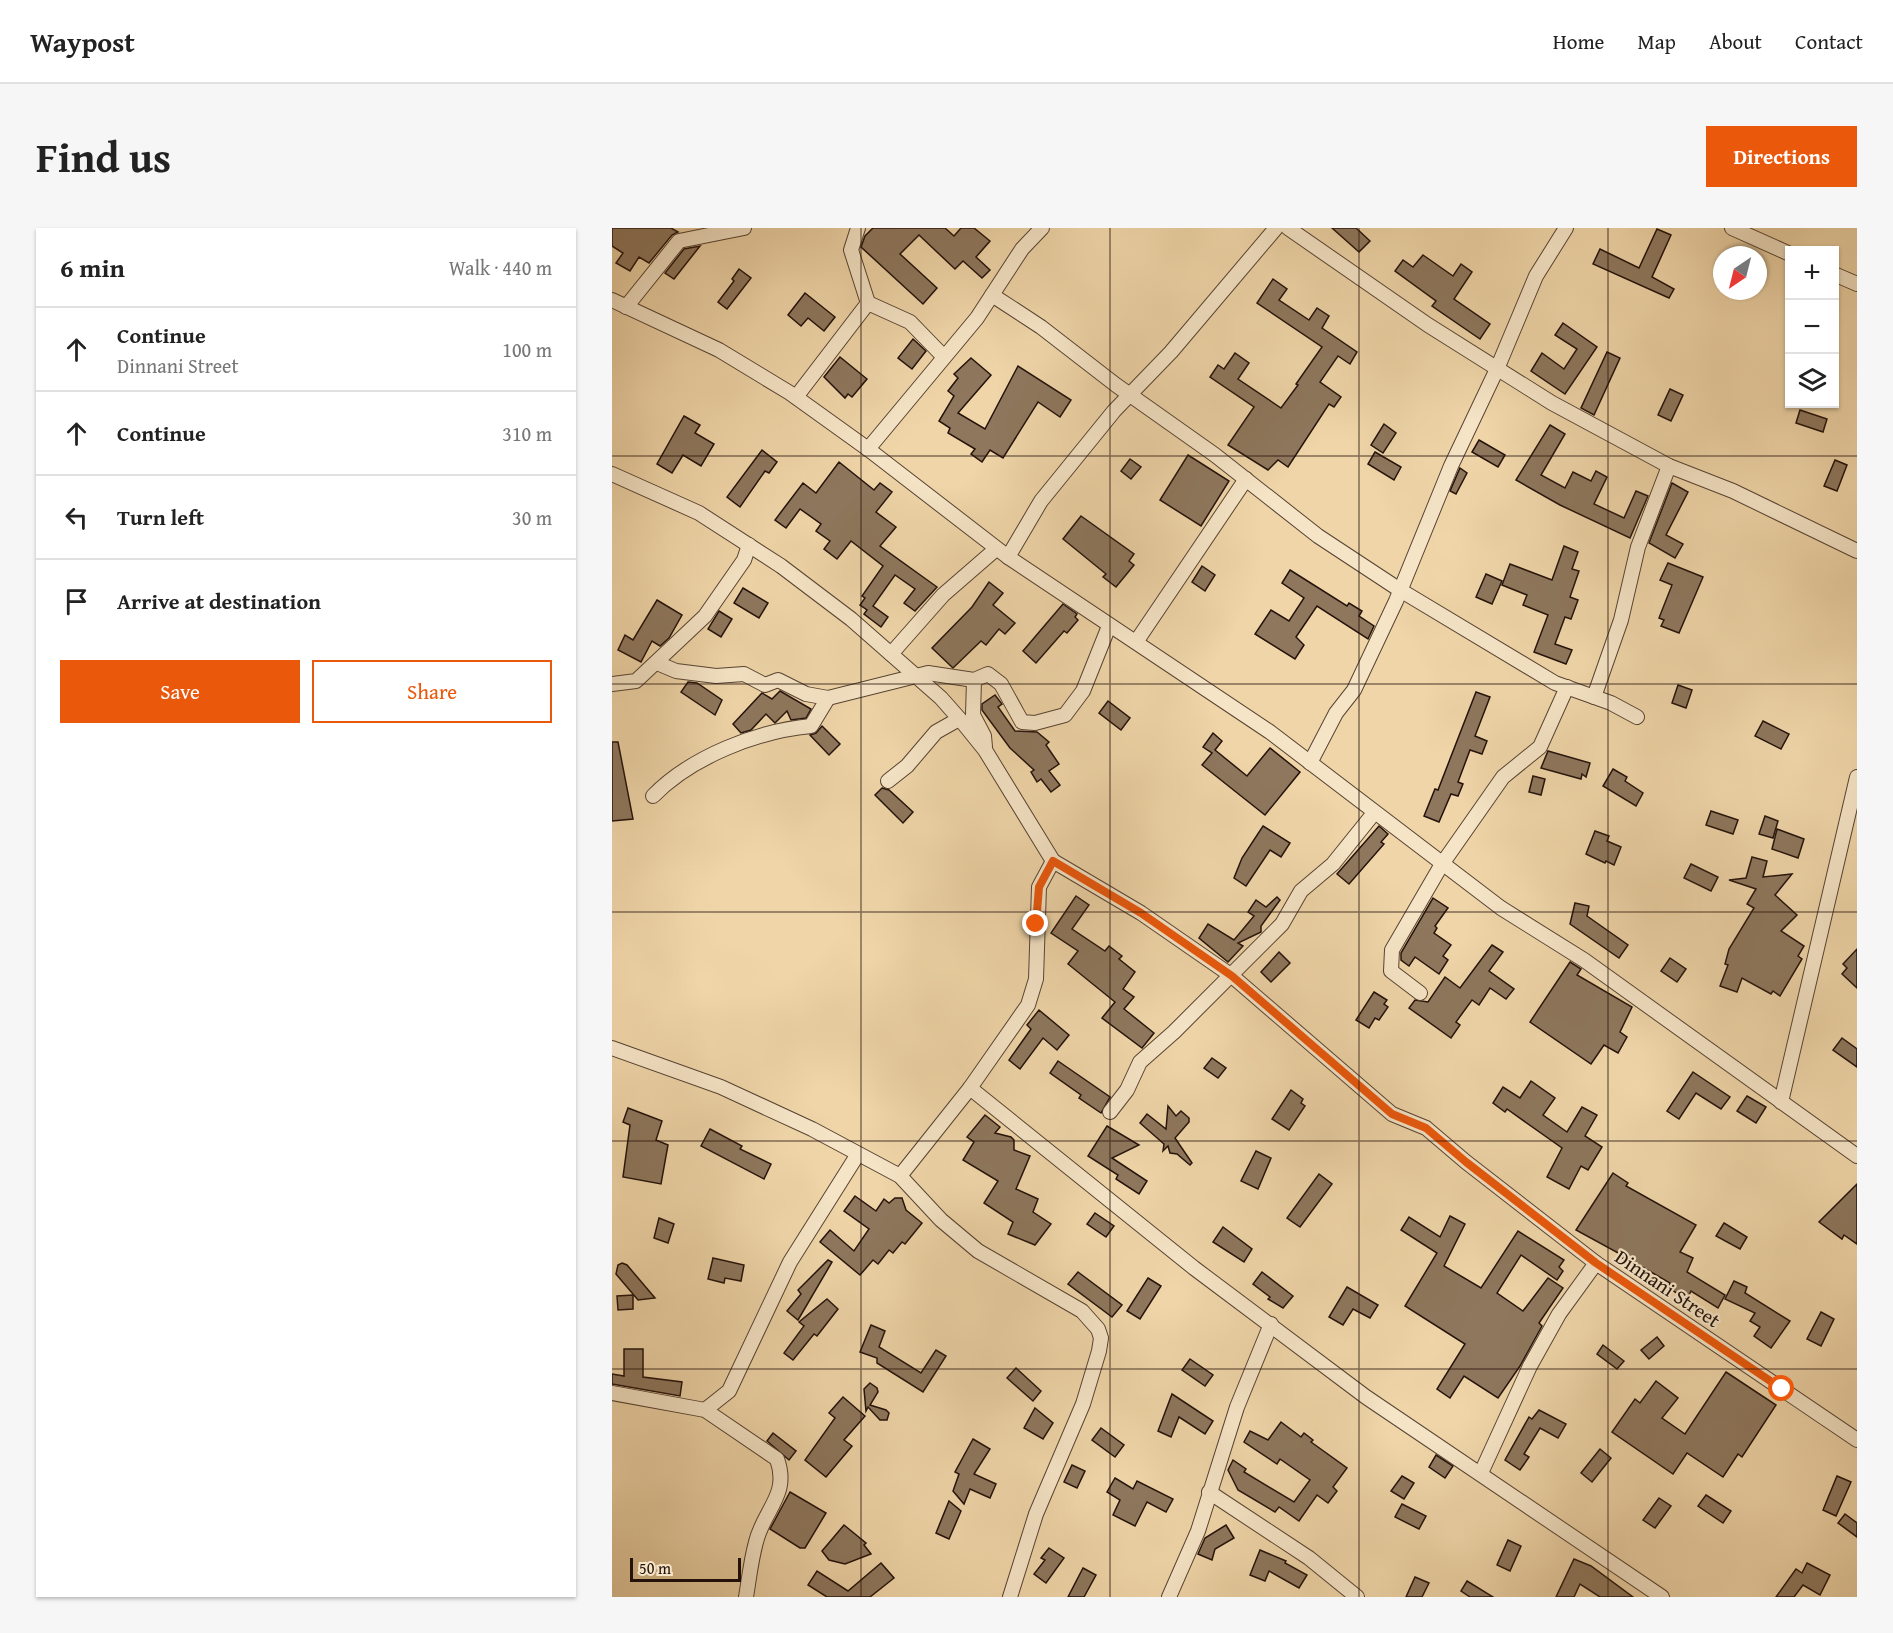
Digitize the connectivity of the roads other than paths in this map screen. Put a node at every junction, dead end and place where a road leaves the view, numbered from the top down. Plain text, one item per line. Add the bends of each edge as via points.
1 (744, 228) edge
2 (1042, 228) edge
3 (1276, 228) edge
4 (1287, 228) edge
5 (1566, 228) edge
6 (1732, 228) edge
7 (854, 231) edge
8 (1753, 233) edge
9 (1785, 251) edge
10 (1839, 276) edge
11 (1857, 284) edge
12 (992, 295) junction
13 (612, 300) edge
14 (867, 303) junction
15 (626, 307) junction
16 (944, 357) junction
17 (1497, 369) junction
18 (1130, 393) junction
19 (796, 397) junction
20 (868, 449) junction
21 (1669, 466) junction
22 (612, 474) edge
23 (1246, 479) junction
24 (749, 545) junction
25 (1857, 551) edge
26 (1002, 553) junction
27 (1400, 590) junction
28 (1109, 626) junction
29 (1136, 642) junction
30 (891, 654) junction
31 (657, 663) junction
32 (917, 677) junction
33 (974, 680) junction
34 (612, 684) edge
35 (1568, 687) junction
36 (1594, 697) junction
37 (828, 698) junction
38 (1637, 717) dead end
39 (959, 719) junction
40 (985, 750) junction
41 (1310, 763) junction
42 (1857, 777) edge
43 (888, 781) dead end
44 (653, 796) dead end
45 (1374, 813) junction
46 (1053, 861) junction
47 (1442, 864) junction
48 (1232, 976) junction
49 (1420, 993) dead end
50 (612, 1048) edge
51 (970, 1088) junction
52 (1781, 1102) junction
53 (1110, 1112) dead end
54 (858, 1154) junction
55 (1857, 1156) edge
56 (900, 1176) junction
57 (1596, 1263) junction
58 (1271, 1324) junction
59 (612, 1394) edge
60 (705, 1410) junction
61 (1857, 1440) edge
62 (1481, 1473) junction
63 (1209, 1492) junction
64 (746, 1597) edge
65 (1010, 1597) edge
66 (1169, 1597) edge
67 (1357, 1597) edge
68 (1662, 1597) edge

1 - 15 street via 679,241
2 - 12 street
3 - 18 street via 1171,352
4 - 17 street
5 - 17 street via 1536,276
6 - 8 street
7 - 14 street via 851,250
8 - 9 street
10 - 11 street
12 - 16 street
12 - 18 street
13 - 15 street
14 - 16 street via 910,322
14 - 19 street
15 - 19 street via 719,350
16 - 20 street
17 - 21 street
17 - 27 street via 1451,466
18 - 23 street
18 - 26 street
19 - 20 street
20 - 26 street
21 - 25 street via 1733,491
21 - 36 street via 1638,546 1622,620
22 - 24 street via 699,513
23 - 27 street via 1318,536
23 - 29 street
24 - 30 street
24 - 31 street via 744,560 705,616
26 - 28 street
26 - 30 street via 943,595
27 - 35 street via 1555,683
27 - 41 street via 1354,690 1336,713
28 - 29 street
28 - 33 street via 1083,691 1065,715 1035,723 1022,722 1001,684 988,674
29 - 41 street
30 - 32 street
31 - 34 street via 636,681
31 - 37 street via 676,671 716,676 744,674 765,685 778,680 806,694
32 - 33 street via 928,673
32 - 37 street
32 - 39 street
33 - 40 street via 973,714 984,736
35 - 36 street
35 - 47 street via 1540,747 1503,777
36 - 38 street
37 - 44 street via 811,726 784,728 745,739 666,783
39 - 40 street
39 - 43 street via 936,732 907,766
40 - 46 street
41 - 45 street
42 - 52 street
45 - 47 street
45 - 48 street via 1333,864 1301,891 1282,924
46 - 48 street via 1141,913
46 - 51 street via 1039,887 1034,993
47 - 49 street via 1392,950 1391,970
47 - 52 street via 1584,960
48 - 53 street via 1140,1062
48 - 57 street via 1392,1114 1426,1128
50 - 54 street via 722,1087
51 - 56 street
51 - 58 street via 1194,1268
52 - 55 street
54 - 56 street
54 - 60 street via 790,1262 729,1391
56 - 65 street via 941,1220 978,1251 1082,1311 1101,1338 1083,1404 1036,1514
57 - 61 street, Dinnani Street
57 - 62 street, Dinnani Street via 1559,1314 1530,1366
58 - 62 street via 1366,1397
58 - 63 street via 1237,1407
59 - 60 street
60 - 64 street via 777,1459 781,1470 782,1487 756,1539
62 - 68 street
63 - 66 street
63 - 67 street via 1309,1558

